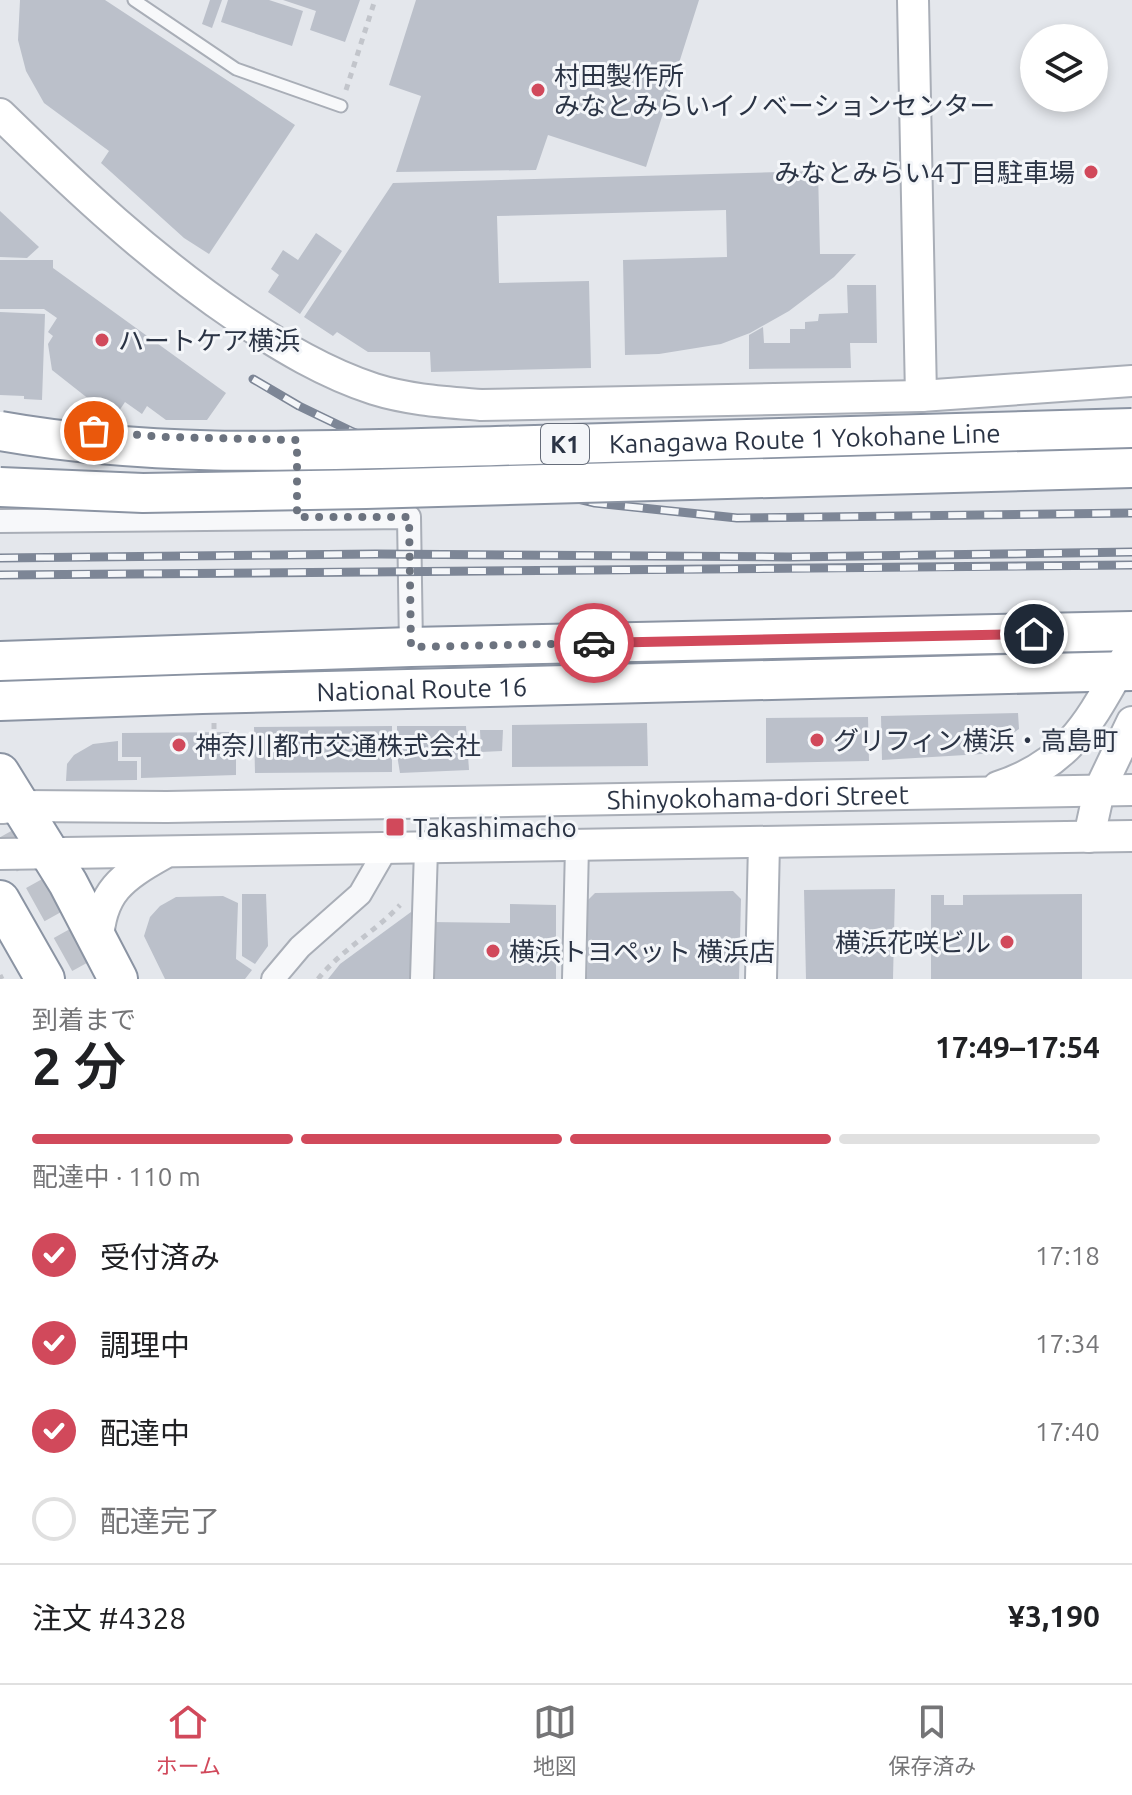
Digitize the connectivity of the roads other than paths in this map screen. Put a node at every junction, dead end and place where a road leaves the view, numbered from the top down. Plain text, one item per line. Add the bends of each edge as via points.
1 (134, 0) edge
2 (913, 0) edge
3 (341, 106) road end
4 (0, 114) edge
5 (1132, 381) edge
6 (921, 396) junction
7 (0, 416) edge
8 (1129, 428) edge
9 (0, 431) edge
10 (0, 443) edge
11 (147, 448) junction
12 (1132, 468) edge
13 (0, 487) edge
14 (297, 517) junction
15 (0, 521) edge
16 (1132, 631) edge
17 (411, 647) junction
18 (9, 659) edge
19 (1127, 663) edge
20 (0, 701) edge
21 (1132, 722) edge
22 (0, 773) edge
23 (1132, 790) edge
24 (1099, 791) junction
25 (977, 794) junction
26 (10, 807) edge
27 (1132, 836) edge
28 (1089, 837) junction
29 (764, 843) junction
30 (577, 846) junction
31 (386, 849) junction
32 (426, 849) junction
33 (50, 851) junction
34 (165, 853) junction
35 (0, 854) edge
36 (0, 900) edge
37 (98, 942) junction
38 (45, 979) edge
39 (118, 979) edge
40 (273, 979) edge
41 (422, 979) edge
42 (574, 979) edge
43 (761, 979) edge

1 - 3 lane via 236,69
2 - 6 street
4 - 6 street via 171,270 274,342 373,389 421,401 481,405
5 - 6 street
7 - 14 street via 123,434 297,440
8 - 11 highway, Kanagawa Route 1 Yokohane Line / K1, bridge via 366,449
9 - 11 highway, Kanagawa Route 1 Yokohane Line / K1, bridge
10 - 11 highway, bridge via 76,450
12 - 13 highway, Kanagawa Route 1 Yokohane Line / K1, bridge via 350,490 143,493
14 - 15 street
14 - 17 street via 409,517
16 - 17 highway, National Route 16
17 - 18 highway, National Route 16
19 - 20 highway, National Route 16
19 - 25 street via 1064,752 1041,769
21 - 24 street
22 - 26 highway
23 - 24 street, Shinyokohama-dori Street
24 - 25 street, Shinyokohama-dori Street
24 - 28 street
25 - 26 street, Shinyokohama-dori Street
26 - 33 highway
27 - 28 street, Shinyokohama-dori Street
28 - 29 street, Shinyokohama-dori Street
29 - 30 street, Shinyokohama-dori Street
29 - 43 street
30 - 32 street, Shinyokohama-dori Street
30 - 42 street
31 - 32 street, Shinyokohama-dori Street
31 - 34 street, Shinyokohama-dori Street
31 - 40 street via 360,894 300,947
32 - 41 street
33 - 34 street, Shinyokohama-dori Street
33 - 35 street, Shinyokohama-dori Street
33 - 37 highway
34 - 37 street via 133,871 106,900
36 - 38 highway
37 - 39 highway

